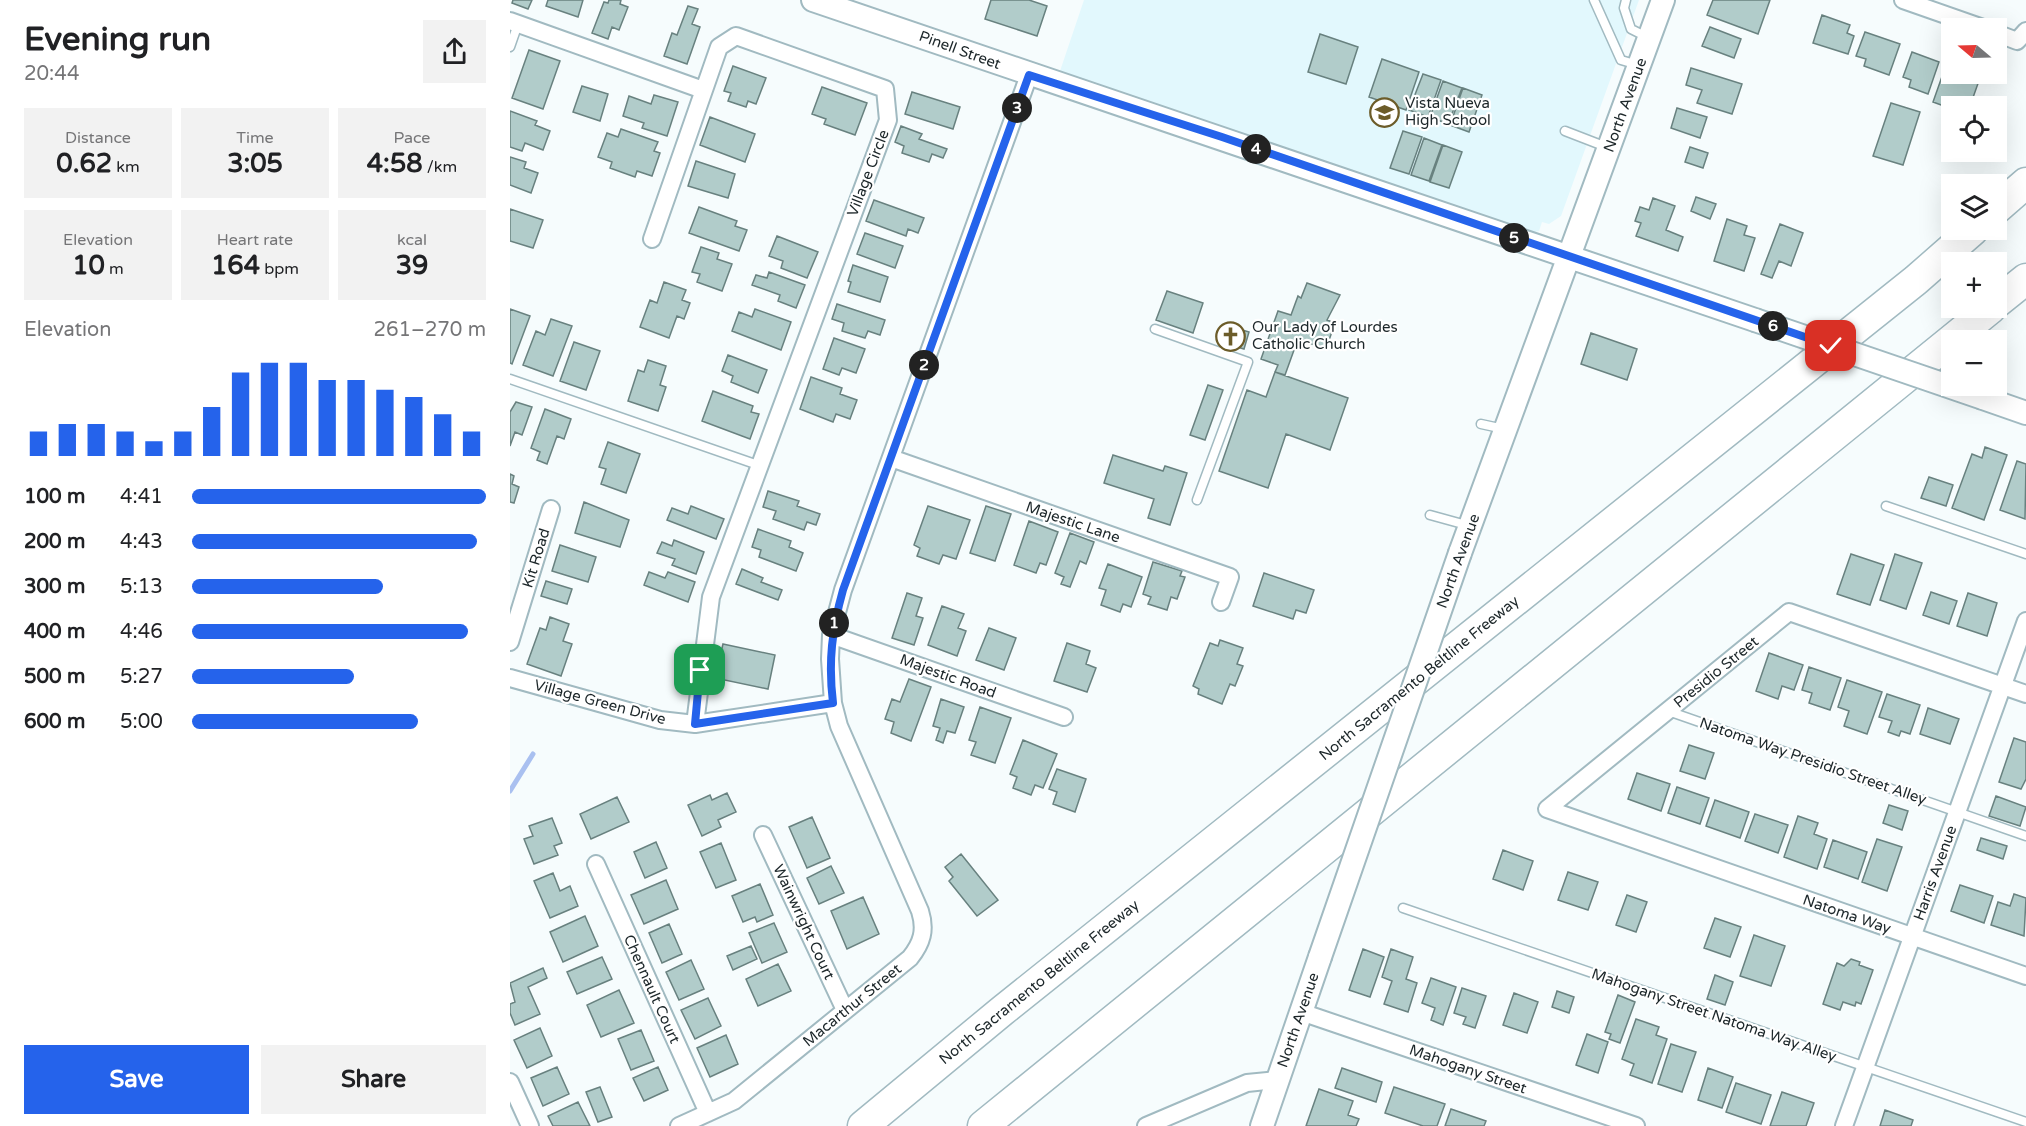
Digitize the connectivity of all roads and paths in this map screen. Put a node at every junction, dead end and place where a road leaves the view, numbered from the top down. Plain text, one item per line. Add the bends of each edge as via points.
1 (813, 0) edge
2 (1594, 0) edge
3 (1626, 0) edge
4 (1663, 0) edge
5 (1903, 0) edge
6 (1954, 18) edge
7 (514, 23) edge
8 (2007, 34) edge
9 (2022, 36) edge
10 (1649, 39) junction
11 (510, 47) edge
12 (1639, 66) junction
13 (1029, 75) junction
14 (703, 90) junction
15 (1565, 131) dead end
16 (1609, 148) junction
17 (2026, 183) edge
18 (2007, 199) edge
19 (652, 238) dead end
20 (1962, 240) edge
21 (1569, 257) junction
22 (2026, 279) edge
23 (2007, 294) edge
24 (1979, 318) edge
25 (1155, 329) dead end
26 (510, 379) edge
27 (2026, 412) edge
28 (1481, 424) dead end
29 (1506, 429) junction
30 (891, 458) junction
31 (758, 465) junction
32 (1197, 500) dead end
33 (1886, 506) dead end
34 (551, 509) dead end
35 (1430, 515) dead end
36 (1470, 526) junction
37 (2026, 555) edge
38 (1221, 602) dead end
39 (2026, 621) edge
40 (831, 635) junction
41 (510, 642) edge
42 (510, 678) edge
43 (2002, 686) junction
44 (2026, 694) edge
45 (833, 703) junction
46 (1668, 711) junction
47 (1064, 717) dead end
48 (695, 724) junction
49 (1957, 812) junction
50 (763, 835) dead end
51 (2026, 836) edge
52 (1668, 851) joint
53 (596, 864) dead end
54 (1403, 908) dead end
55 (1912, 937) junction
56 (2026, 976) edge
57 (845, 1010) junction
58 (1300, 1012) junction
59 (1865, 1067) junction
60 (1277, 1080) junction
61 (510, 1082) edge
62 (708, 1113) junction
63 (2026, 1122) edge
64 (530, 1126) edge
65 (679, 1126) edge
66 (864, 1126) edge
67 (983, 1126) edge
68 (1146, 1126) edge
69 (1262, 1126) edge
70 (1636, 1126) edge
71 (1844, 1126) edge

1 - 13 street, Pinell Street
2 - 12 lane via 1621,60
3 - 10 lane via 1624,8 1631,29
4 - 10 street, North Avenue
5 - 6 street
7 - 11 lane
7 - 14 street
8 - 9 street
10 - 12 street, North Avenue
12 - 16 street, North Avenue
13 - 21 street, Pinell Street
13 - 30 street, Macarthur Street
14 - 19 street, Village Circle
14 - 31 street, Village Circle via 719,47 736,36 885,89 888,103 888,120
15 - 16 lane
16 - 21 street, North Avenue
17 - 18 highway
20 - 66 highway, North Sacramento Beltline Freeway via 1900,294 1002,1011
21 - 27 street, Pinell Street, bridge
21 - 29 street, North Avenue
22 - 23 highway
24 - 67 highway
25 - 32 lane via 1248,362
26 - 31 lane
28 - 29 lane
29 - 36 street, North Avenue
30 - 38 street, Majestic Lane via 1230,577
30 - 40 street, Macarthur Street via 843,590
31 - 48 street, Village Circle via 711,597
33 - 37 lane
34 - 41 street, Kit Road
35 - 36 lane
36 - 58 street, North Avenue, bridge
39 - 43 street, Harris Avenue
40 - 45 street, Macarthur Street
40 - 47 street, Majestic Road
42 - 48 street, Village Green Drive via 660,720
43 - 44 street, Presidio Street
43 - 46 street, Presidio Street via 1789,612
43 - 49 street, Harris Avenue
45 - 48 street, Village Green Drive
45 - 57 street, Macarthur Street via 839,726 923,922 922,938 910,958
46 - 49 lane, Natoma Way Presidio Street Alley
46 - 52 street, Presidio Street via 1546,809
49 - 51 lane, Natoma Way Presidio Street Alley
49 - 55 street, Harris Avenue
50 - 57 street, Wainwright Court
52 - 55 street, Natoma Way
53 - 62 street, Chennault Court
54 - 59 lane, Mahogany Street Natoma Way Alley
55 - 56 street, Natoma Way
55 - 59 street, Harris Avenue
57 - 62 street, Macarthur Street via 734,1101
58 - 60 street, North Avenue
58 - 70 street, Mahogany Street
59 - 63 lane, Mahogany Street Natoma Way Alley
59 - 71 street, Harris Avenue
60 - 68 street via 1247,1083
60 - 69 street, North Avenue
61 - 64 street
62 - 65 street, Macarthur Street

